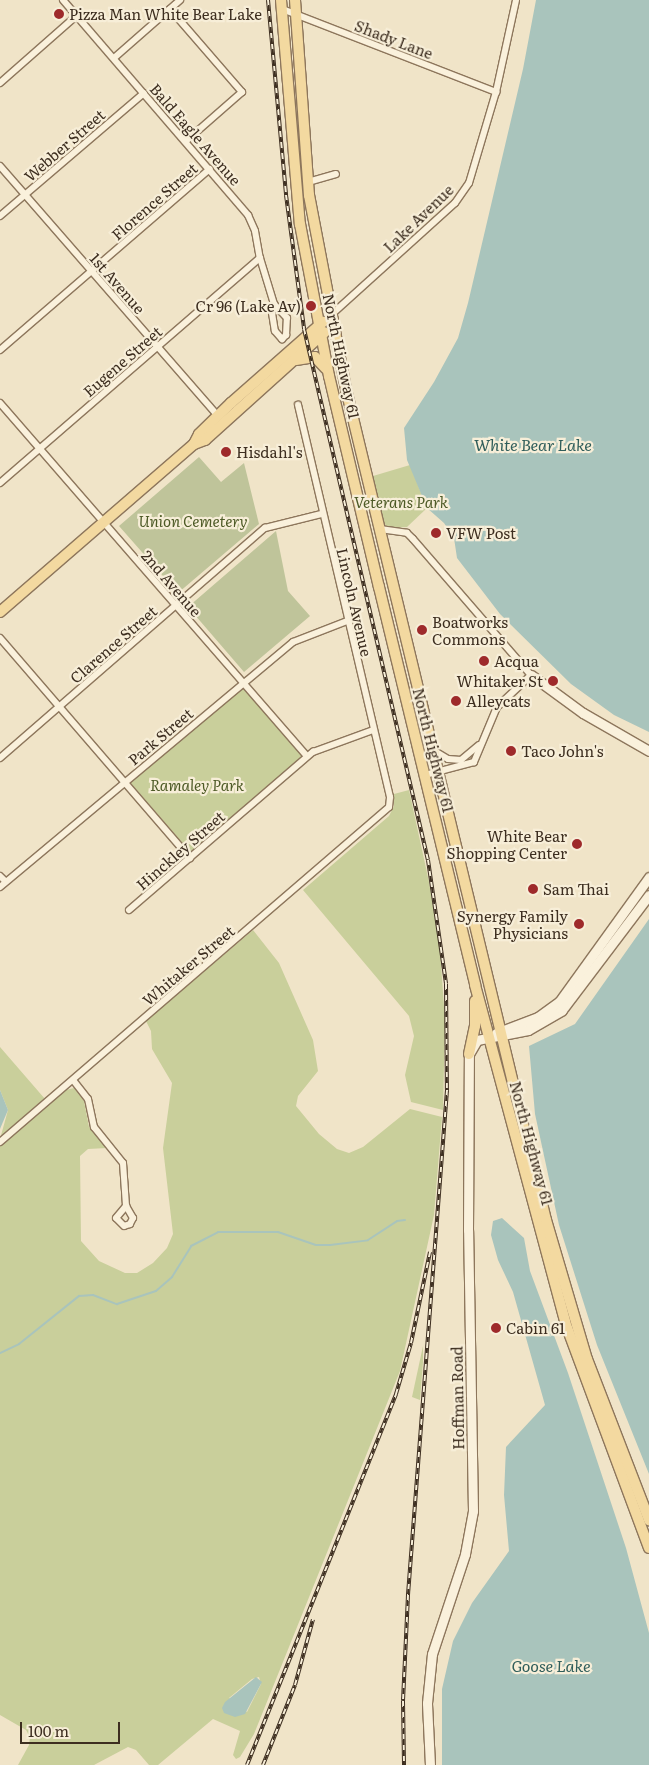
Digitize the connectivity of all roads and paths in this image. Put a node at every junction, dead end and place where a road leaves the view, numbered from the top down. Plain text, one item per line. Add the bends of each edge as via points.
1 (63, 0) edge
2 (180, 0) edge
3 (295, 0) edge
4 (516, 0) edge
5 (282, 4) edge
6 (170, 9) junction
7 (296, 14) junction
8 (77, 15) junction
9 (114, 58) junction
10 (0, 83) edge
11 (144, 92) junction
12 (496, 92) junction
13 (186, 141) junction
14 (0, 166) edge
15 (210, 169) junction
16 (336, 174) dead end
17 (308, 182) junction
18 (24, 195) junction
19 (0, 216) edge
20 (260, 258) junction
21 (91, 272) junction
22 (274, 304) junction
23 (332, 319) junction
24 (321, 331) junction
25 (157, 347) junction
26 (0, 350) edge
27 (293, 362) junction
28 (329, 376) junction
29 (0, 403) edge
30 (298, 404) dead end
31 (218, 416) junction
32 (194, 444) junction
33 (39, 449) junction
34 (0, 483) edge
35 (321, 514) junction
36 (103, 523) junction
37 (380, 529) junction
38 (175, 607) junction
39 (0, 612) edge
40 (347, 621) junction
41 (0, 638) edge
42 (531, 675) junction
43 (242, 683) junction
44 (60, 707) junction
45 (372, 730) junction
46 (480, 744) junction
47 (432, 750) junction
48 (649, 751) edge
49 (307, 756) junction
50 (0, 758) edge
51 (438, 772) junction
52 (425, 775) junction
53 (124, 782) junction
54 (390, 805) joint
55 (190, 858) junction
56 (0, 876) edge
57 (649, 877) edge
58 (3, 885) edge
59 (649, 895) edge
60 (129, 910) dead end
61 (475, 985) junction
62 (502, 1033) junction
63 (490, 1037) junction
64 (468, 1054) junction
65 (72, 1080) junction
66 (0, 1142) edge
67 (126, 1206) dead end
68 (649, 1520) edge
69 (649, 1548) edge
70 (430, 1765) edge

1 - 8 street, Bald Eagle Avenue
2 - 6 street
3 - 7 main road, North Highway 61
4 - 12 street, Lake Avenue
5 - 7 street, Shady Lane
5 - 24 main road, North Highway 61 via 296,198
6 - 9 street
6 - 13 street, Florence Street via 242,92
7 - 12 street, Shady Lane
7 - 17 main road, North Highway 61
8 - 9 street, Bald Eagle Avenue
8 - 10 street
9 - 11 street, Bald Eagle Avenue
11 - 13 street, Bald Eagle Avenue
11 - 18 street, Webber Street
12 - 23 street, Lake Avenue via 475,167 463,192
13 - 15 street, Bald Eagle Avenue
14 - 18 street, 1st Avenue
15 - 20 street, Bald Eagle Avenue via 248,215
15 - 21 street, Florence Street
16 - 17 street
17 - 23 main road, North Highway 61
18 - 19 street, Webber Street
18 - 21 street, 1st Avenue
20 - 22 street, Bald Eagle Avenue
20 - 25 street, Eugene Street
21 - 25 street, 1st Avenue
21 - 26 street, Florence Street
22 - 22 street, Bald Eagle Avenue via 287,318 286,335 282,339 275,331
23 - 24 main road
23 - 37 main road, North Highway 61
24 - 27 main road
24 - 28 main road, North Highway 61
24 - 31 main road
25 - 31 street, 1st Avenue
25 - 33 street, Eugene Street
27 - 28 main road via 316,358
27 - 32 main road via 205,440
28 - 52 main road, North Highway 61
29 - 33 street, 2nd Avenue
30 - 35 street, Lincoln Avenue
31 - 32 main road via 199,434
32 - 36 main road
33 - 34 street, Eugene Street
33 - 36 street, 2nd Avenue
35 - 38 street, Clarence Street via 265,528
35 - 40 street, Lincoln Avenue
36 - 38 street, 2nd Avenue
36 - 39 main road
37 - 42 street via 407,533
37 - 47 main road, North Highway 61
38 - 43 street, 2nd Avenue
38 - 44 street, Clarence Street
40 - 43 street, Park Street via 302,636
40 - 45 street, Lincoln Avenue
41 - 44 street
42 - 46 street via 497,707
42 - 48 street via 583,713
43 - 49 street, 2nd Avenue
43 - 53 street, Park Street
44 - 50 street, Clarence Street
44 - 53 street
45 - 49 street, Hinckley Street
45 - 54 street, Lincoln Avenue
46 - 47 street via 462,760 448,759
46 - 51 street via 474,762
47 - 51 main road, North Highway 61
49 - 55 street, Hinckley Street
51 - 52 street
51 - 62 main road, North Highway 61
52 - 61 main road, North Highway 61
53 - 55 street
53 - 58 street, Park Street
54 - 65 street, Whitaker Street via 383,815
55 - 60 street, Hinckley Street
56 - 58 street
57 - 62 street via 559,1002 538,1017
59 - 62 street via 562,1010 540,1025
61 - 63 main road, North Highway 61
61 - 64 main road via 476,1026
62 - 63 street
62 - 68 main road, North Highway 61 via 546,1220 576,1326
63 - 64 street via 478,1040
63 - 69 main road, North Highway 61 via 565,1322
64 - 70 street, Hoffman Road via 473,1511 465,1554 432,1654 427,1703
65 - 66 street, Whitaker Street
65 - 67 street via 88,1099 93,1126 122,1161

